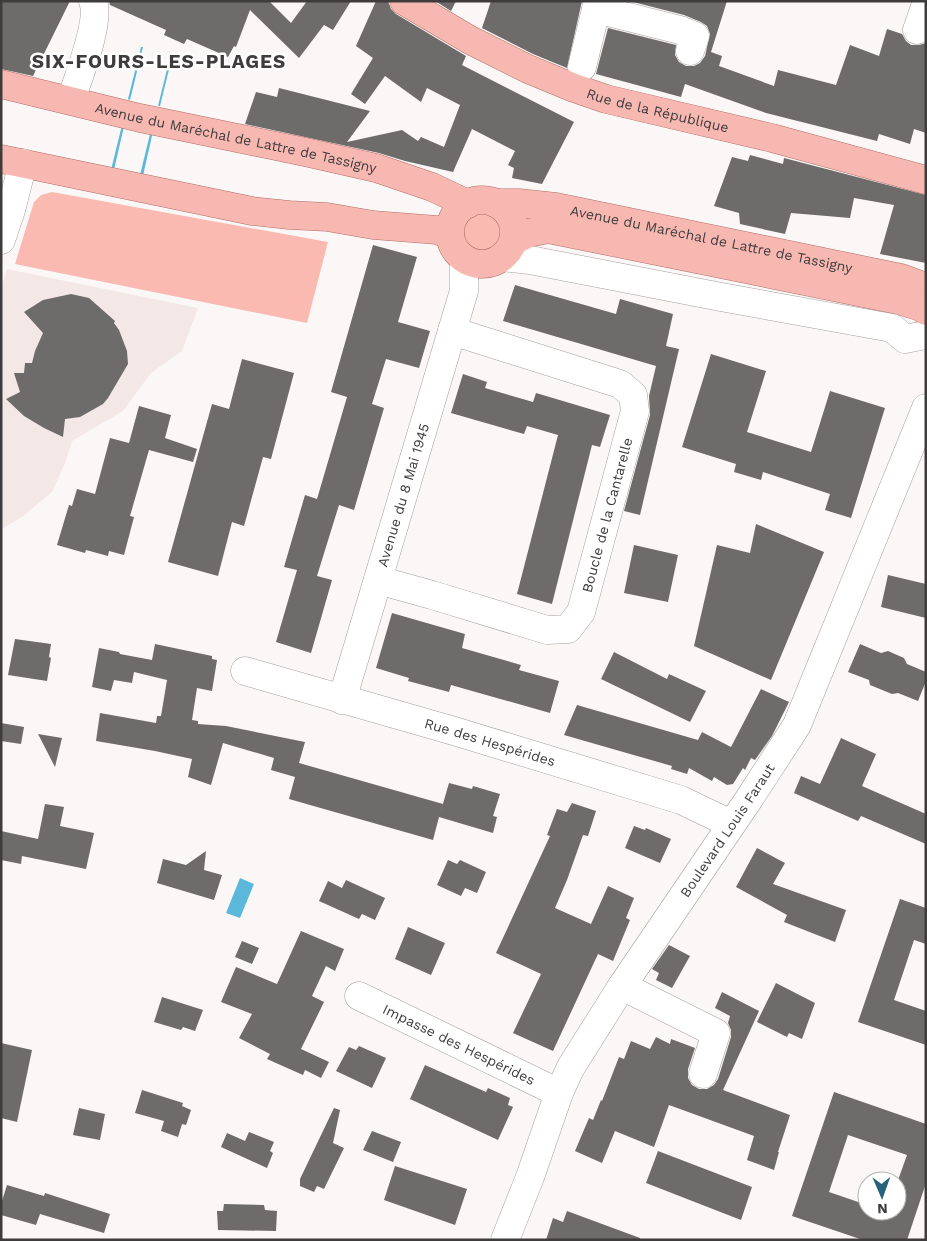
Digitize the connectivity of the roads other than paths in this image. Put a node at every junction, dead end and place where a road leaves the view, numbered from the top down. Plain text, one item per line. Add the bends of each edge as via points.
1 (93, 1) edge
2 (404, 1) edge
3 (926, 4) edge
4 (597, 5) edge
5 (917, 30) dead end
6 (690, 51) dead end
7 (582, 67) dead end
8 (1, 84) edge
9 (71, 100) junction
10 (12, 161) edge
11 (926, 180) edge
12 (495, 203) junction
13 (468, 204) junction
14 (450, 235) junction
15 (1, 240) edge
16 (490, 255) junction
17 (926, 287) edge
18 (926, 311) edge
19 (452, 331) junction
20 (926, 335) edge
21 (926, 408) edge
22 (378, 580) junction
23 (246, 671) dead end
24 (342, 700) junction
25 (731, 824) junction
26 (622, 986) junction
27 (359, 996) dead end
28 (703, 1074) dead end
29 (559, 1093) junction
30 (504, 1240) edge

1 - 9 street via 95,22
2 - 11 main road, Rue de la République via 470,40 574,88
3 - 5 street
4 - 6 street via 695,36
4 - 7 street
8 - 9 main road, Avenue du Maréchal de Lattre de Tassigny
9 - 13 main road, Avenue du Maréchal de Lattre de Tassigny via 140,118 376,168 432,187
10 - 14 main road via 252,211 437,230
10 - 15 street via 11,210
12 - 13 main road
12 - 16 main road via 509,215 514,232
12 - 17 main road, Avenue du Maréchal de Lattre de Tassigny via 556,207 901,278
13 - 14 main road via 454,217
14 - 16 main road via 457,252
16 - 18 main road, Avenue du Maréchal de Lattre de Tassigny via 529,233 548,229 898,300
16 - 19 street, Avenue du 8 Mai 1945 via 464,291
16 - 20 street via 892,328 906,339
19 - 22 street, Avenue du 8 Mai 1945
19 - 22 street, Boucle de la Cantarelle via 620,384 633,394 635,412 580,612 568,629 547,630 433,590
21 - 25 street, Boulevard Louis Faraut via 797,725
22 - 24 street, Avenue du 8 Mai 1945
23 - 24 street, Rue des Hespérides
24 - 25 street, Rue des Hespérides via 681,800
25 - 26 street, Boulevard Louis Faraut
26 - 28 street via 716,1033
26 - 29 street, Boulevard Louis Faraut via 571,1067
27 - 29 street, Impasse des Hespérides
29 - 30 street, Boulevard Louis Faraut

